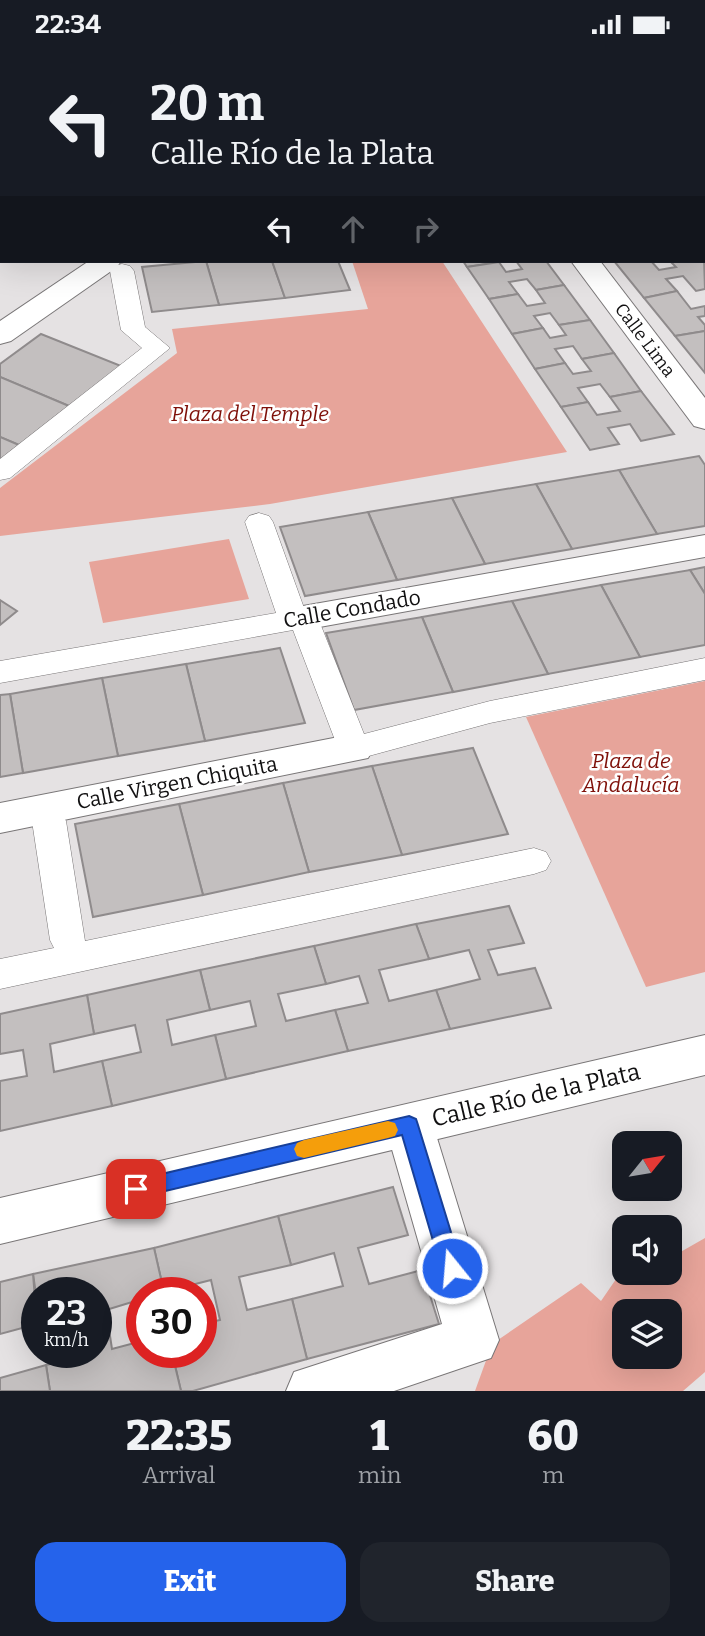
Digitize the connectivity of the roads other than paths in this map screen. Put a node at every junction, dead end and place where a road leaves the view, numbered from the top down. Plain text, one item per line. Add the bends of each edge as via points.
1 (587, 263) edge
2 (114, 266) edge
3 (0, 335) edge
4 (705, 419) edge
5 (0, 472) edge
6 (259, 522) dead end
7 (705, 546) edge
8 (298, 619) junction
9 (705, 669) edge
10 (0, 673) edge
11 (354, 748) junction
12 (0, 818) edge
13 (49, 821) dead end
14 (534, 861) dead end
15 (68, 940) dead end
16 (0, 974) edge
17 (705, 1055) edge
18 (409, 1125) junction
19 (0, 1221) edge
20 (313, 1391) edge

1 - 4 street, Calle Lima
2 - 3 street
2 - 5 street via 133,330 158,348
6 - 8 street
7 - 8 street, Calle Condado
8 - 10 street, Calle Condado
8 - 11 street
9 - 11 street via 490,712
11 - 12 street, Calle Virgen Chiquita
13 - 15 street
14 - 16 street
17 - 18 street, Calle Río de la Plata
18 - 19 street, Calle Río de la Plata
18 - 20 street via 472,1340

